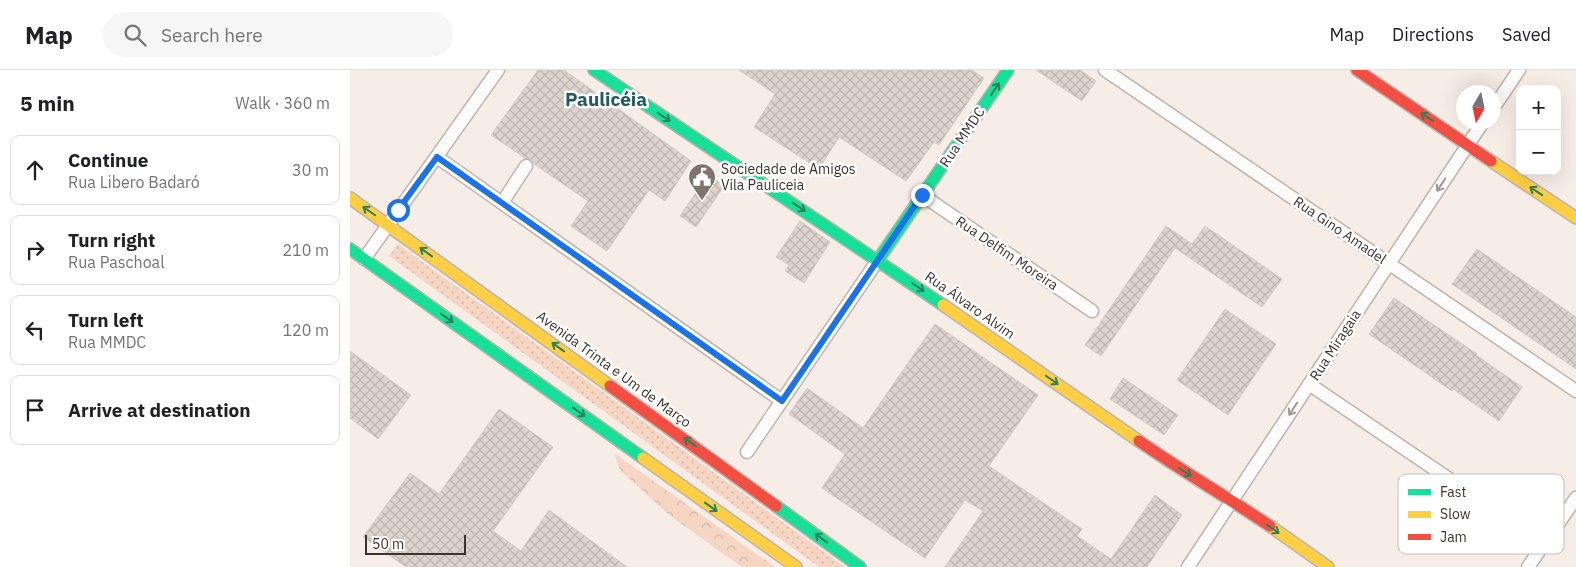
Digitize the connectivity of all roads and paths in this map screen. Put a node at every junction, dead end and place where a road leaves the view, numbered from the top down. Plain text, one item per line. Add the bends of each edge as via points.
1 (498, 70) edge
2 (594, 70) edge
3 (1008, 70) edge
4 (1105, 70) edge
5 (1357, 70) edge
6 (1519, 70) edge
7 (1501, 97) edge
8 (1477, 130) edge
9 (1467, 145) junction
10 (437, 157) junction
11 (526, 166) dead end
12 (922, 195) junction
13 (350, 198) edge
14 (502, 203) junction
15 (1576, 218) edge
16 (388, 225) junction
17 (350, 249) edge
18 (364, 259) junction
19 (878, 260) junction
20 (1389, 263) junction
21 (1092, 310) dead end
22 (1310, 384) junction
23 (1576, 391) edge
24 (782, 401) junction
25 (747, 452) dead end
26 (1442, 474) edge
27 (1576, 498) edge
28 (1233, 501) junction
29 (1564, 515) edge
30 (1537, 554) edge
31 (796, 567) edge
32 (860, 567) edge
33 (1188, 567) edge
34 (1328, 567) edge
35 (1528, 567) edge

1 - 10 street
2 -> 19 street, Rua Álvaro Alvim
12 -> 3 street, Rua MMDC
4 - 20 street, Rua Gino Amadel
9 -> 5 street
6 - 7 street
8 - 9 street, Rua Miragaia
15 -> 9 street
9 -> 20 street, Rua Miragaia
10 - 14 street
10 - 16 street
11 - 14 street
12 - 19 street, Rua MMDC
12 - 21 street, Rua Delfim Moreira
16 -> 13 street, Avenida Trinta e Um de Março
14 - 24 street
16 - 18 street
32 -> 16 street, Avenida Trinta e Um de Março
17 - 18 street
18 -> 31 street
19 - 24 street, Rua MMDC
19 -> 28 street, Rua Álvaro Alvim via 1168,461
20 - 22 street, Rua Miragaia
20 - 23 street, Rua Gino Amadel
22 - 26 street
22 -> 28 street, Rua Miragaia
24 - 25 street, Rua MMDC
27 - 29 street
28 - 33 street, Rua Miragaia
28 -> 34 street, Rua Álvaro Alvim
30 - 35 street

